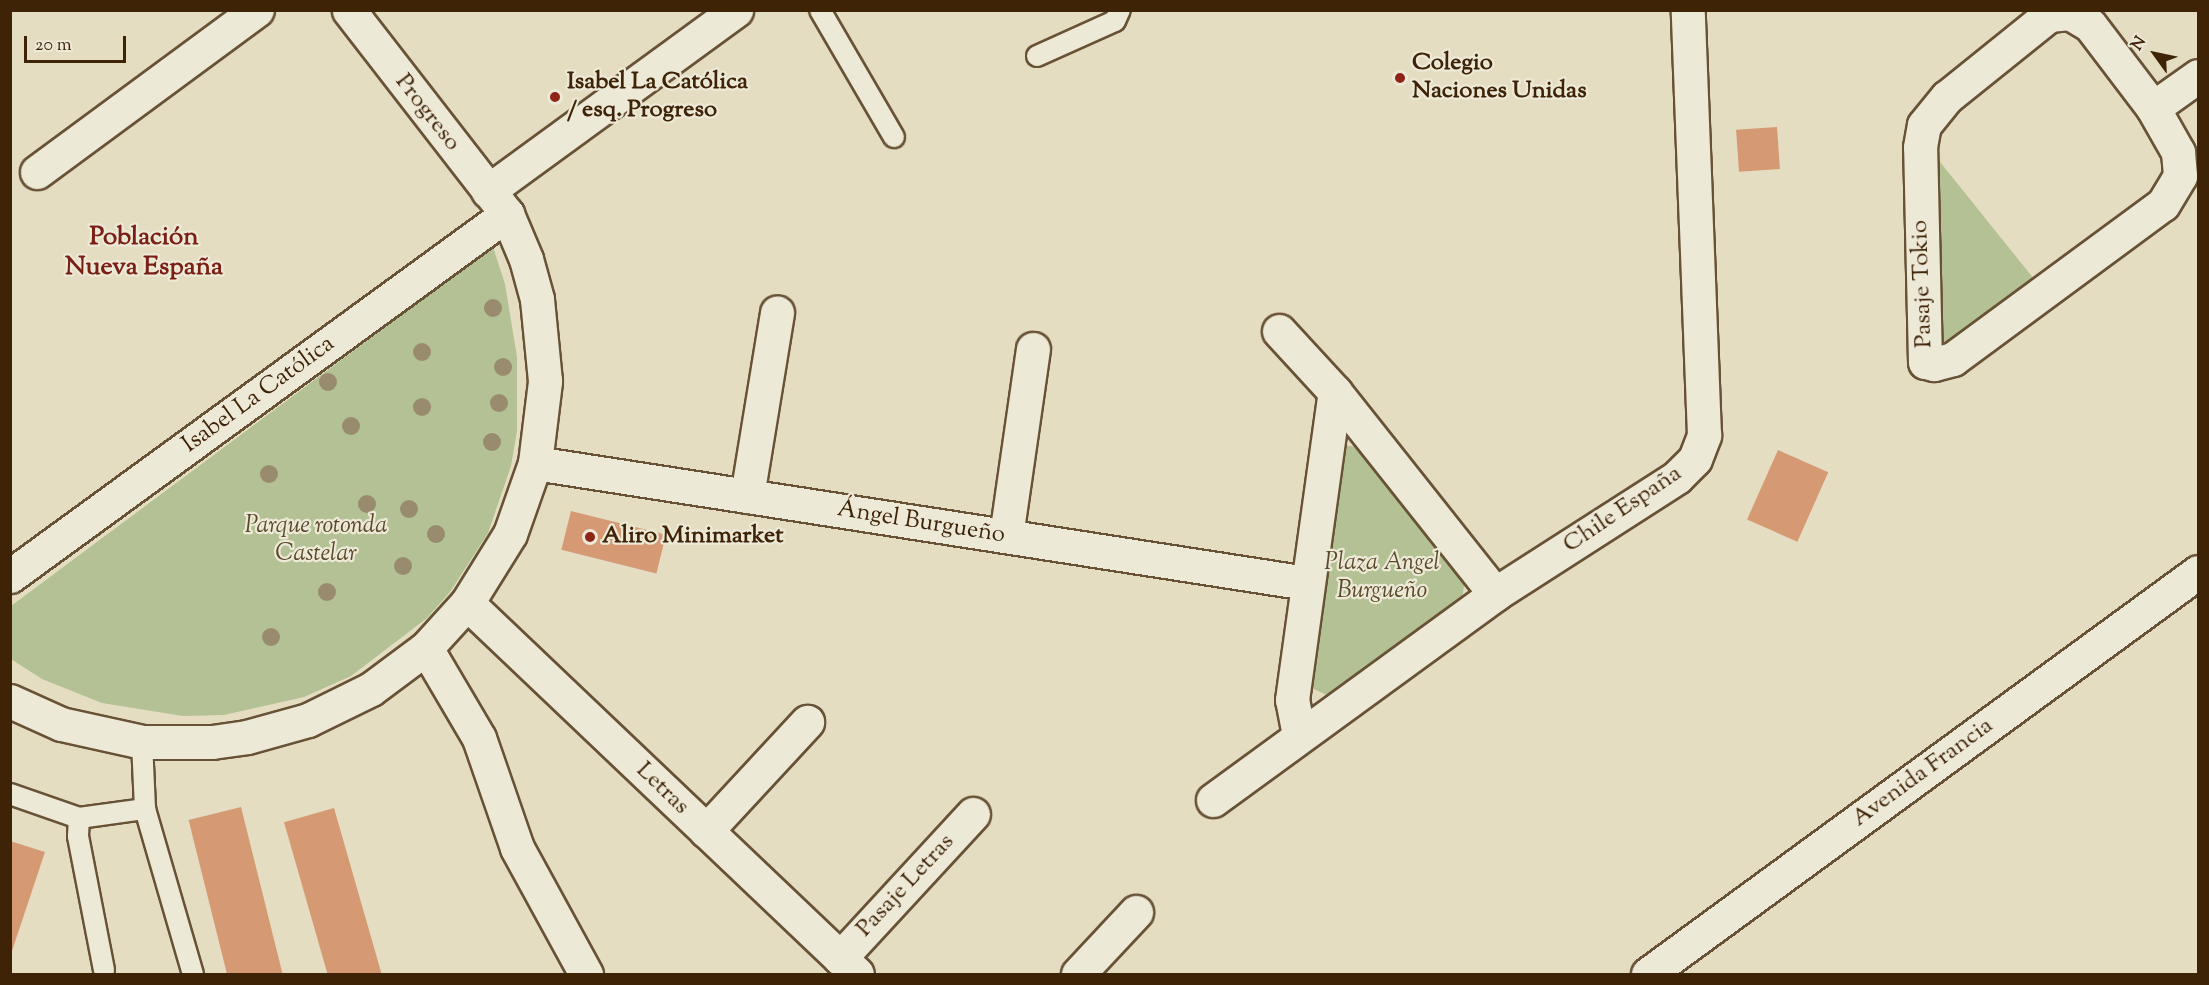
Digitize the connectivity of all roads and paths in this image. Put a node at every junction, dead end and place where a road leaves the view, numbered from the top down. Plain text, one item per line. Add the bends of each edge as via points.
1 (257, 10) edge
2 (348, 10) edge
3 (736, 10) edge
4 (820, 10) edge
5 (1120, 10) edge
6 (1688, 10) edge
7 (1037, 56) dead end
8 (2199, 75) edge
9 (2152, 108) junction
10 (894, 137) dead end
11 (37, 172) dead end
12 (497, 202) junction
13 (777, 312) dead end
14 (1279, 332) dead end
15 (1033, 349) dead end
16 (1335, 392) junction
17 (535, 463) junction
18 (747, 496) junction
19 (1006, 536) junction
20 (2199, 572) edge
21 (10, 576) edge
22 (1307, 583) junction
23 (1495, 594) junction
24 (467, 603) junction
25 (426, 648) junction
26 (10, 701) edge
27 (807, 722) dead end
28 (1299, 735) junction
29 (142, 742) junction
30 (10, 794) edge
31 (1213, 800) dead end
32 (145, 809) junction
33 (973, 814) dead end
34 (79, 818) junction
35 (706, 831) junction
36 (1136, 912) dead end
37 (848, 966) edge
38 (104, 970) dead end
39 (193, 975) edge
40 (586, 975) edge
41 (1078, 975) edge
42 (1648, 975) edge

1 - 11 street
2 - 12 street, Progreso
3 - 12 street, Isabel La Católica
4 - 10 lane
5 - 7 lane via 1115,21
6 - 23 street, Chile España via 1704,435 1695,459 1677,477
8 - 9 street
9 - 9 street, Pasaje Tokio via 2178,152 2180,176 2163,204 1953,359 1925,362 1920,147 1924,125 1947,97 2049,15 2070,13 2090,25
12 - 17 street, Progreso via 526,259 543,340 543,422
12 - 21 street, Isabel La Católica
13 - 18 street
14 - 16 street
15 - 19 street
16 - 22 street
16 - 23 street
17 - 18 street, Ángel Burgueño
17 - 24 street, Progreso via 510,534
18 - 19 street, Ángel Burgueño
19 - 22 street, Ángel Burgueño
20 - 42 street, Avenida Francia
22 - 28 street via 1292,700
23 - 28 street, Chile España
24 - 25 street, Progreso
24 - 35 street, Letras
25 - 29 street, Progreso via 371,689 290,726 212,742
25 - 40 street via 479,738 517,848
26 - 29 street, Progreso via 61,724
27 - 35 street
28 - 31 street, Chile España
29 - 32 lane
30 - 34 lane
32 - 34 lane
32 - 39 lane
33 - 37 street, Pasaje Letras
34 - 38 lane via 78,836
35 - 37 street, Letras
36 - 41 street

